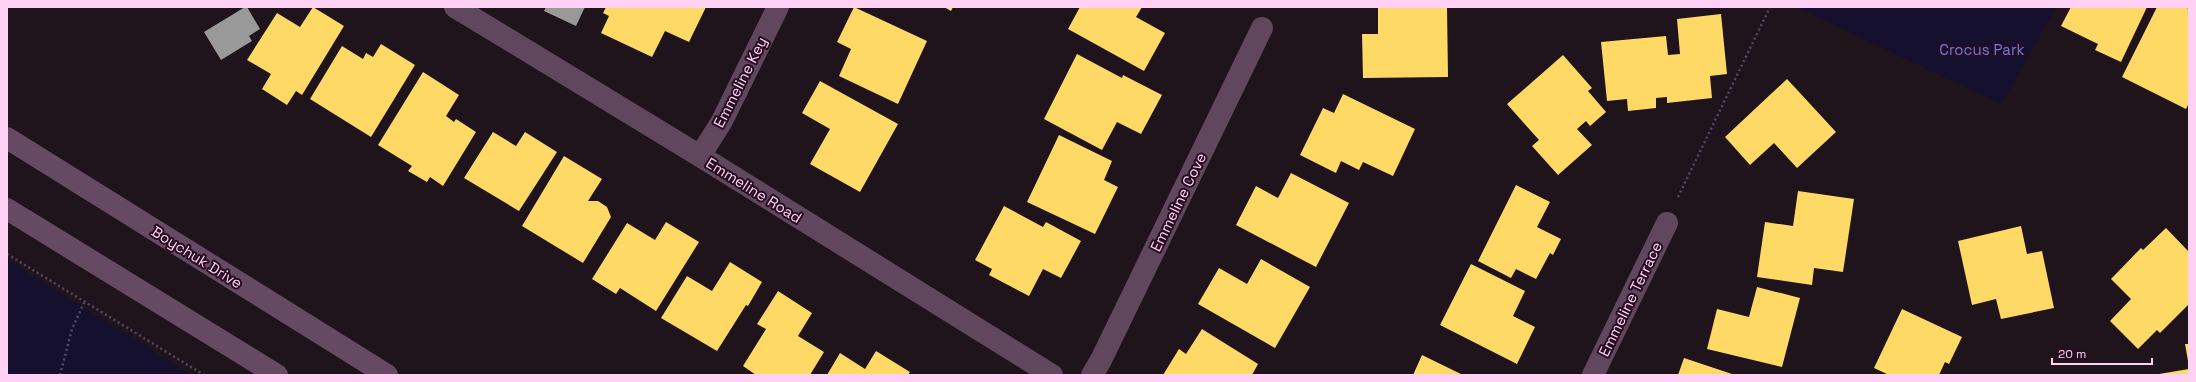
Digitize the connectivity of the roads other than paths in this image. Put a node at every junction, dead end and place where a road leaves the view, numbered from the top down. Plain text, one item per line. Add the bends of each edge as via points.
1 (455, 7) edge
2 (778, 7) edge
3 (1262, 28) dead end
4 (7, 138) edge
5 (700, 156) junction
6 (7, 209) edge
7 (1667, 223) road end
8 (277, 375) edge
9 (387, 375) edge
10 (1052, 375) edge
11 (1092, 375) edge
12 (1593, 375) edge

1 - 5 street, Emmeline Road
2 - 5 street, Emmeline Key via 722,121
3 - 11 street, Emmeline Cove via 1102,360
4 - 9 main road, Boychuk Drive
5 - 10 street, Emmeline Road
6 - 8 main road
7 - 12 street, Emmeline Terrace

